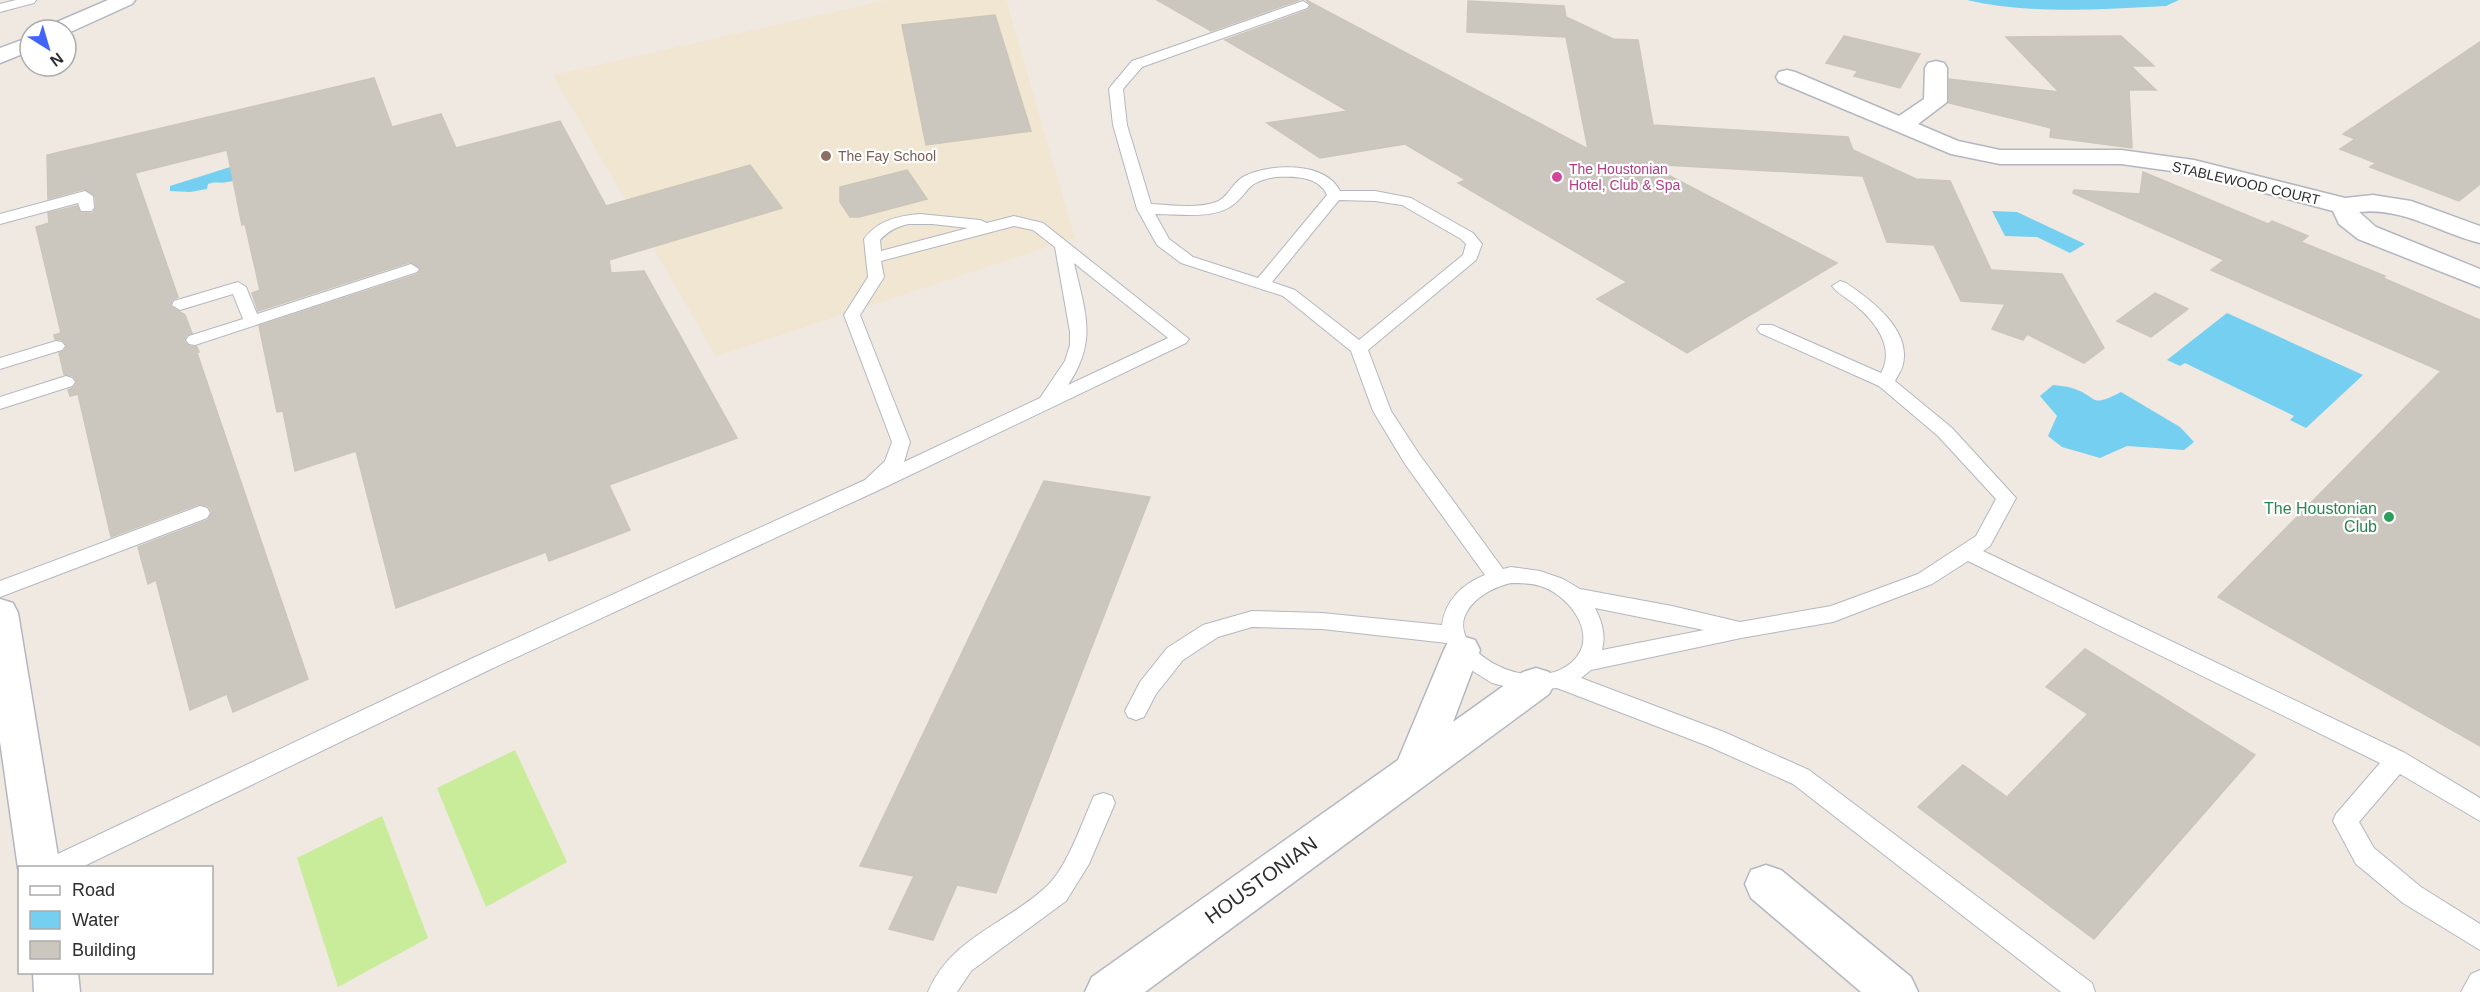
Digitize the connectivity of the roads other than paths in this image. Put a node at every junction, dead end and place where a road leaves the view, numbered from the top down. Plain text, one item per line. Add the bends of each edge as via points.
1 (30, 0) edge
2 (124, 0) edge
3 (1304, 5) dead end
4 (0, 8) edge
5 (78, 21) edge
6 (18, 48) edge
7 (0, 56) edge
8 (1936, 69) dead end
9 (1787, 77) dead end
10 (1900, 126) junction
11 (1335, 195) junction
12 (2345, 206) junction
13 (86, 208) dead end
14 (1145, 209) junction
15 (0, 219) edge
16 (992, 227) junction
17 (2480, 235) edge
18 (1063, 247) junction
19 (873, 258) junction
20 (411, 269) dead end
21 (2480, 279) edge
22 (1262, 284) junction
23 (1840, 286) dead end
24 (180, 305) dead end
25 (252, 321) junction
26 (1766, 329) dead end
27 (195, 340) dead end
28 (57, 345) dead end
29 (1359, 349) junction
30 (0, 364) edge
31 (66, 382) dead end
32 (1885, 382) junction
33 (0, 403) edge
34 (1046, 403) junction
35 (872, 485) junction
36 (200, 513) dead end
37 (1967, 552) junction
38 (1498, 577) junction
39 (0, 589) edge
40 (1574, 596) junction
41 (0, 613) edge
42 (1740, 630) junction
43 (1458, 643) junction
44 (1587, 662) junction
45 (1547, 681) junction
46 (1136, 711) dead end
47 (2397, 760) junction
48 (1415, 768) junction
49 (1103, 804) dead end
50 (2480, 811) edge
51 (39, 866) edge
52 (56, 866) edge
53 (1766, 884) dead end
54 (2480, 938) edge
55 (54, 974) edge
56 (2480, 982) edge
57 (1120, 988) edge
58 (57, 992) edge
59 (941, 992) edge
60 (1895, 992) edge
61 (2082, 992) edge
62 (2474, 992) edge

1 - 4 lane
2 - 5 street
3 - 14 lane via 1137,64 1116,89 1120,125
6 - 7 street
8 - 10 street via 1935,102
9 - 10 street, STABLEWOOD COURT
10 - 12 street, STABLEWOOD COURT via 1951,147 2000,157 2121,157 2194,167
11 - 14 lane via 1329,184 1305,174 1277,173 1245,182 1231,200 1217,207
11 - 22 lane
11 - 29 lane via 1406,201 1467,236 1474,244 1470,257
12 - 17 street, STABLEWOOD COURT via 2373,203 2411,209
12 - 21 street via 2348,218 2367,233
13 - 15 lane via 84,196
14 - 22 lane via 1163,242 1187,260
16 - 18 lane via 1014,221 1038,226
16 - 19 lane
16 - 19 lane via 909,219 885,227 872,239
18 - 34 lane via 1078,316 1077,354
18 - 34 lane via 1180,339
19 - 35 lane via 876,277 852,315 901,442 894,464
20 - 25 lane
22 - 29 lane via 1289,293
23 - 32 lane via 1870,306 1891,337 1895,362
24 - 25 lane via 238,287
25 - 27 lane
26 - 32 lane
28 - 30 lane
29 - 38 lane via 1382,411
31 - 33 lane
32 - 37 lane via 1945,432 2006,498 1983,541
34 - 35 lane
35 - 52 lane via 483,663
36 - 39 lane
37 - 42 lane via 1925,579 1833,614
37 - 47 lane
38 - 40 lane via 1534,577 1556,584
38 - 43 lane via 1474,588 1460,603 1455,618
40 - 42 lane
40 - 44 lane via 1588,611 1595,629 1594,646
41 - 51 street
42 - 44 lane
43 - 45 lane via 1478,667 1502,678
43 - 46 lane via 1322,621 1252,619 1211,631 1175,654 1148,688
43 - 48 street
44 - 45 lane via 1571,675
45 - 48 street, HOUSTONIAN
45 - 61 lane via 1716,739 1801,777
47 - 50 lane
47 - 54 lane via 2345,821 2365,856 2412,895
48 - 57 street, HOUSTONIAN
49 - 59 lane via 1080,856 1057,893 962,962
53 - 60 street
55 - 58 street
56 - 62 lane

